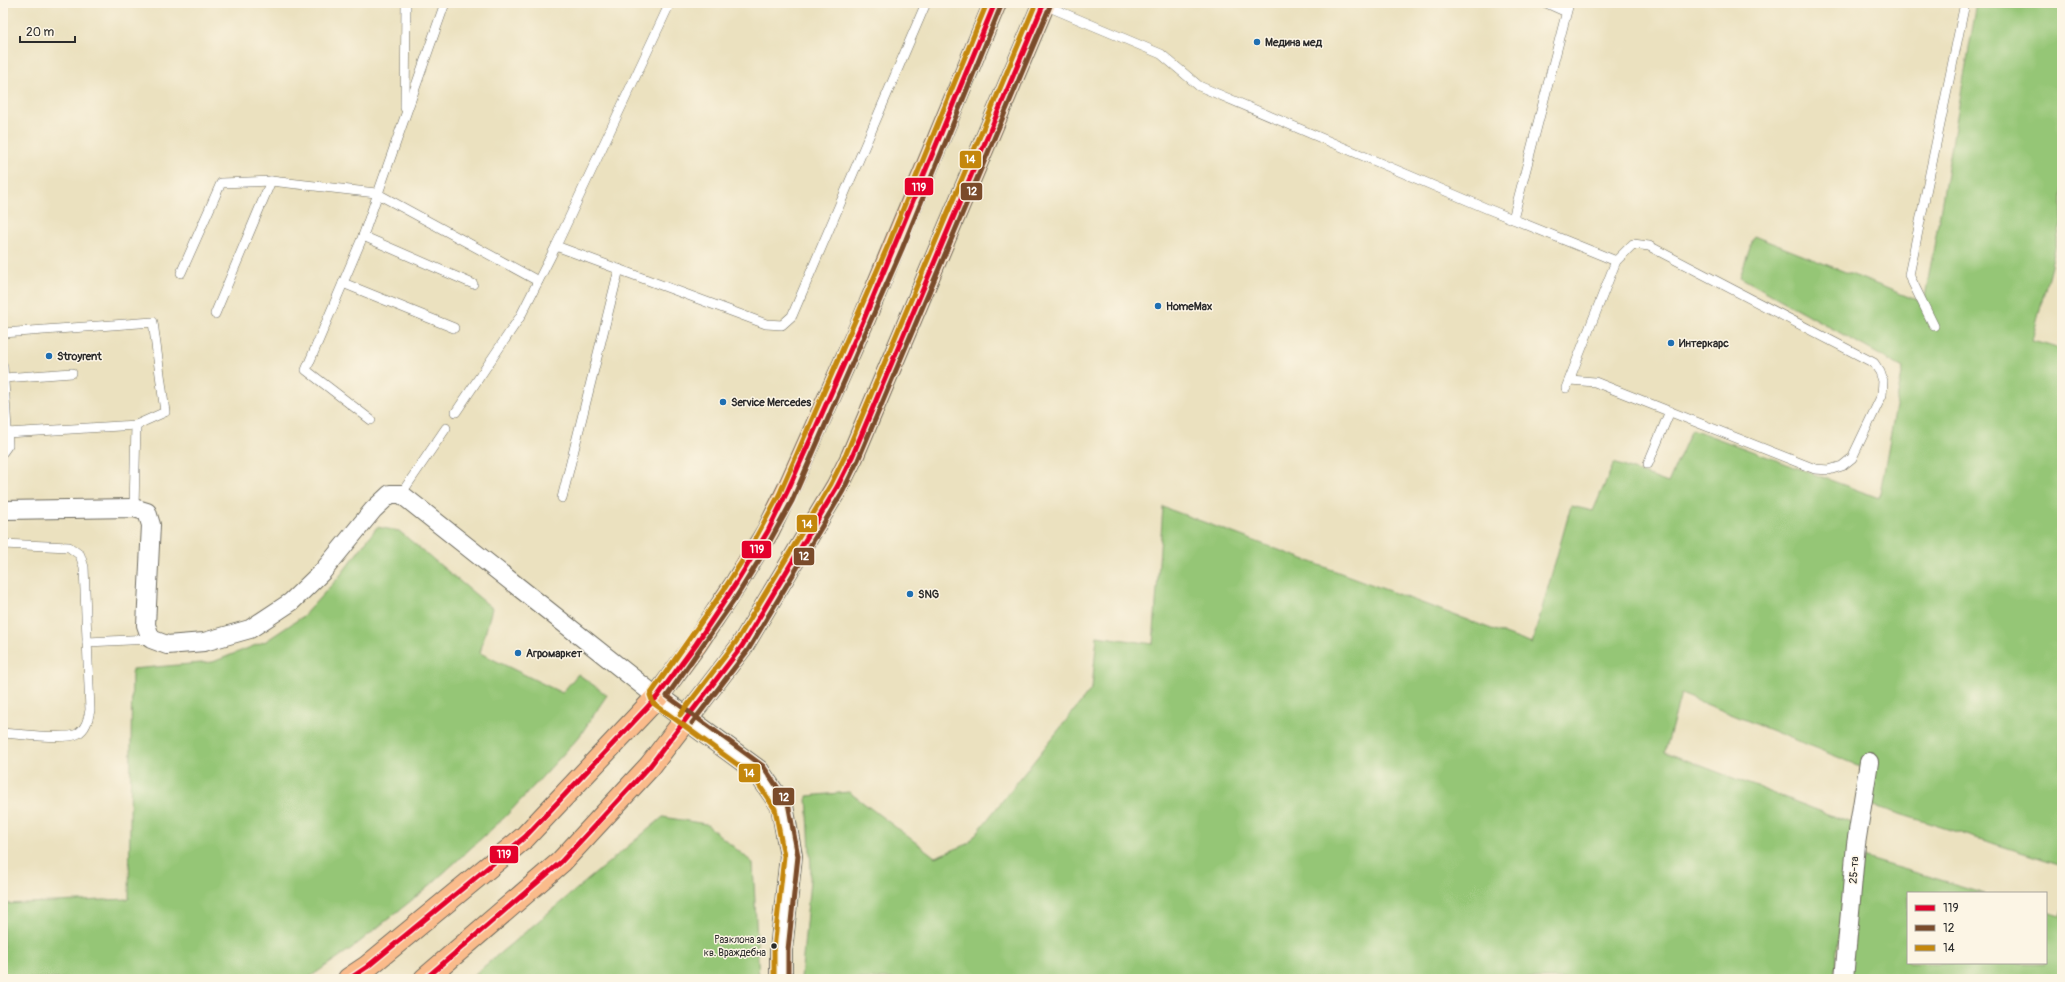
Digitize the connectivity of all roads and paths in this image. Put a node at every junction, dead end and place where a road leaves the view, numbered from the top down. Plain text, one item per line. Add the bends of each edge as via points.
1 (406, 3) edge
2 (445, 3) edge
3 (670, 3) edge
4 (926, 3) edge
5 (995, 3) edge
6 (1546, 3) edge
7 (1965, 3) edge
8 (1042, 4) edge
9 (1567, 7) edge
10 (405, 115) junction
11 (271, 181) junction
12 (376, 193) junction
13 (1513, 219) junction
14 (363, 236) junction
15 (556, 246) junction
16 (1616, 261) junction
17 (619, 269) junction
18 (181, 273) dead end
19 (538, 281) junction
20 (343, 283) junction
21 (473, 284) dead end
22 (215, 314) dead end
23 (1934, 326) dead end
24 (454, 328) dead end
25 (3, 333) edge
26 (3, 366) edge
27 (72, 373) dead end
28 (4, 378) edge
29 (1670, 411) junction
30 (456, 412) dead end
31 (371, 420) dead end
32 (136, 425) junction
33 (446, 428) dead end
34 (7, 433) junction
35 (3, 452) edge
36 (1648, 464) dead end
37 (401, 494) junction
38 (562, 498) dead end
39 (134, 508) junction
40 (3, 510) edge
41 (3, 544) edge
42 (152, 639) junction
43 (87, 642) junction
44 (657, 697) junction
45 (686, 719) junction
46 (3, 733) edge
47 (1869, 762) dead end
48 (349, 979) edge
49 (425, 979) edge
50 (781, 979) edge
51 (1844, 979) edge

1 - 10 lane
2 - 10 lane
3 - 15 lane
4 - 17 lane via 792,316 782,325 766,324
5 - 44 main road via 867,312 788,490 768,531 737,582
6 - 9 lane
7 - 23 lane via 1910,275
8 - 13 lane via 1161,54 1199,86
8 - 45 main road via 852,457 742,646
9 - 13 lane
10 - 12 lane
11 - 12 lane
11 - 18 lane via 221,182
11 - 22 lane
12 - 14 lane
12 - 19 lane
13 - 16 lane
14 - 20 lane
14 - 21 lane
15 - 17 lane
15 - 19 lane
16 - 29 lane via 1568,384 1595,382
16 - 29 lane via 1633,244 1649,246 1874,363 1883,381 1882,395 1852,458 1842,466 1829,470 1815,469
17 - 38 lane
19 - 30 lane via 520,316
20 - 24 lane
20 - 31 lane via 306,370
25 - 32 lane via 153,322 165,412
26 - 28 lane
27 - 28 lane
28 - 34 lane
29 - 36 lane
32 - 34 lane
32 - 39 lane
33 - 37 lane
34 - 35 lane via 8,445
37 - 42 street via 390,494 373,510 323,572 291,602 250,629 204,642 167,645
37 - 44 street
39 - 40 street
39 - 42 street via 147,512 151,525 146,625
41 - 43 lane via 69,546 80,555 84,567
42 - 43 lane
43 - 46 lane via 90,710 88,721 82,730 65,736
44 - 45 street
44 - 48 main road via 525,837
45 - 49 main road via 650,766 561,862
45 - 50 street via 758,772 782,806 791,856 781,950
47 - 51 street, 25-та via 1856,844

